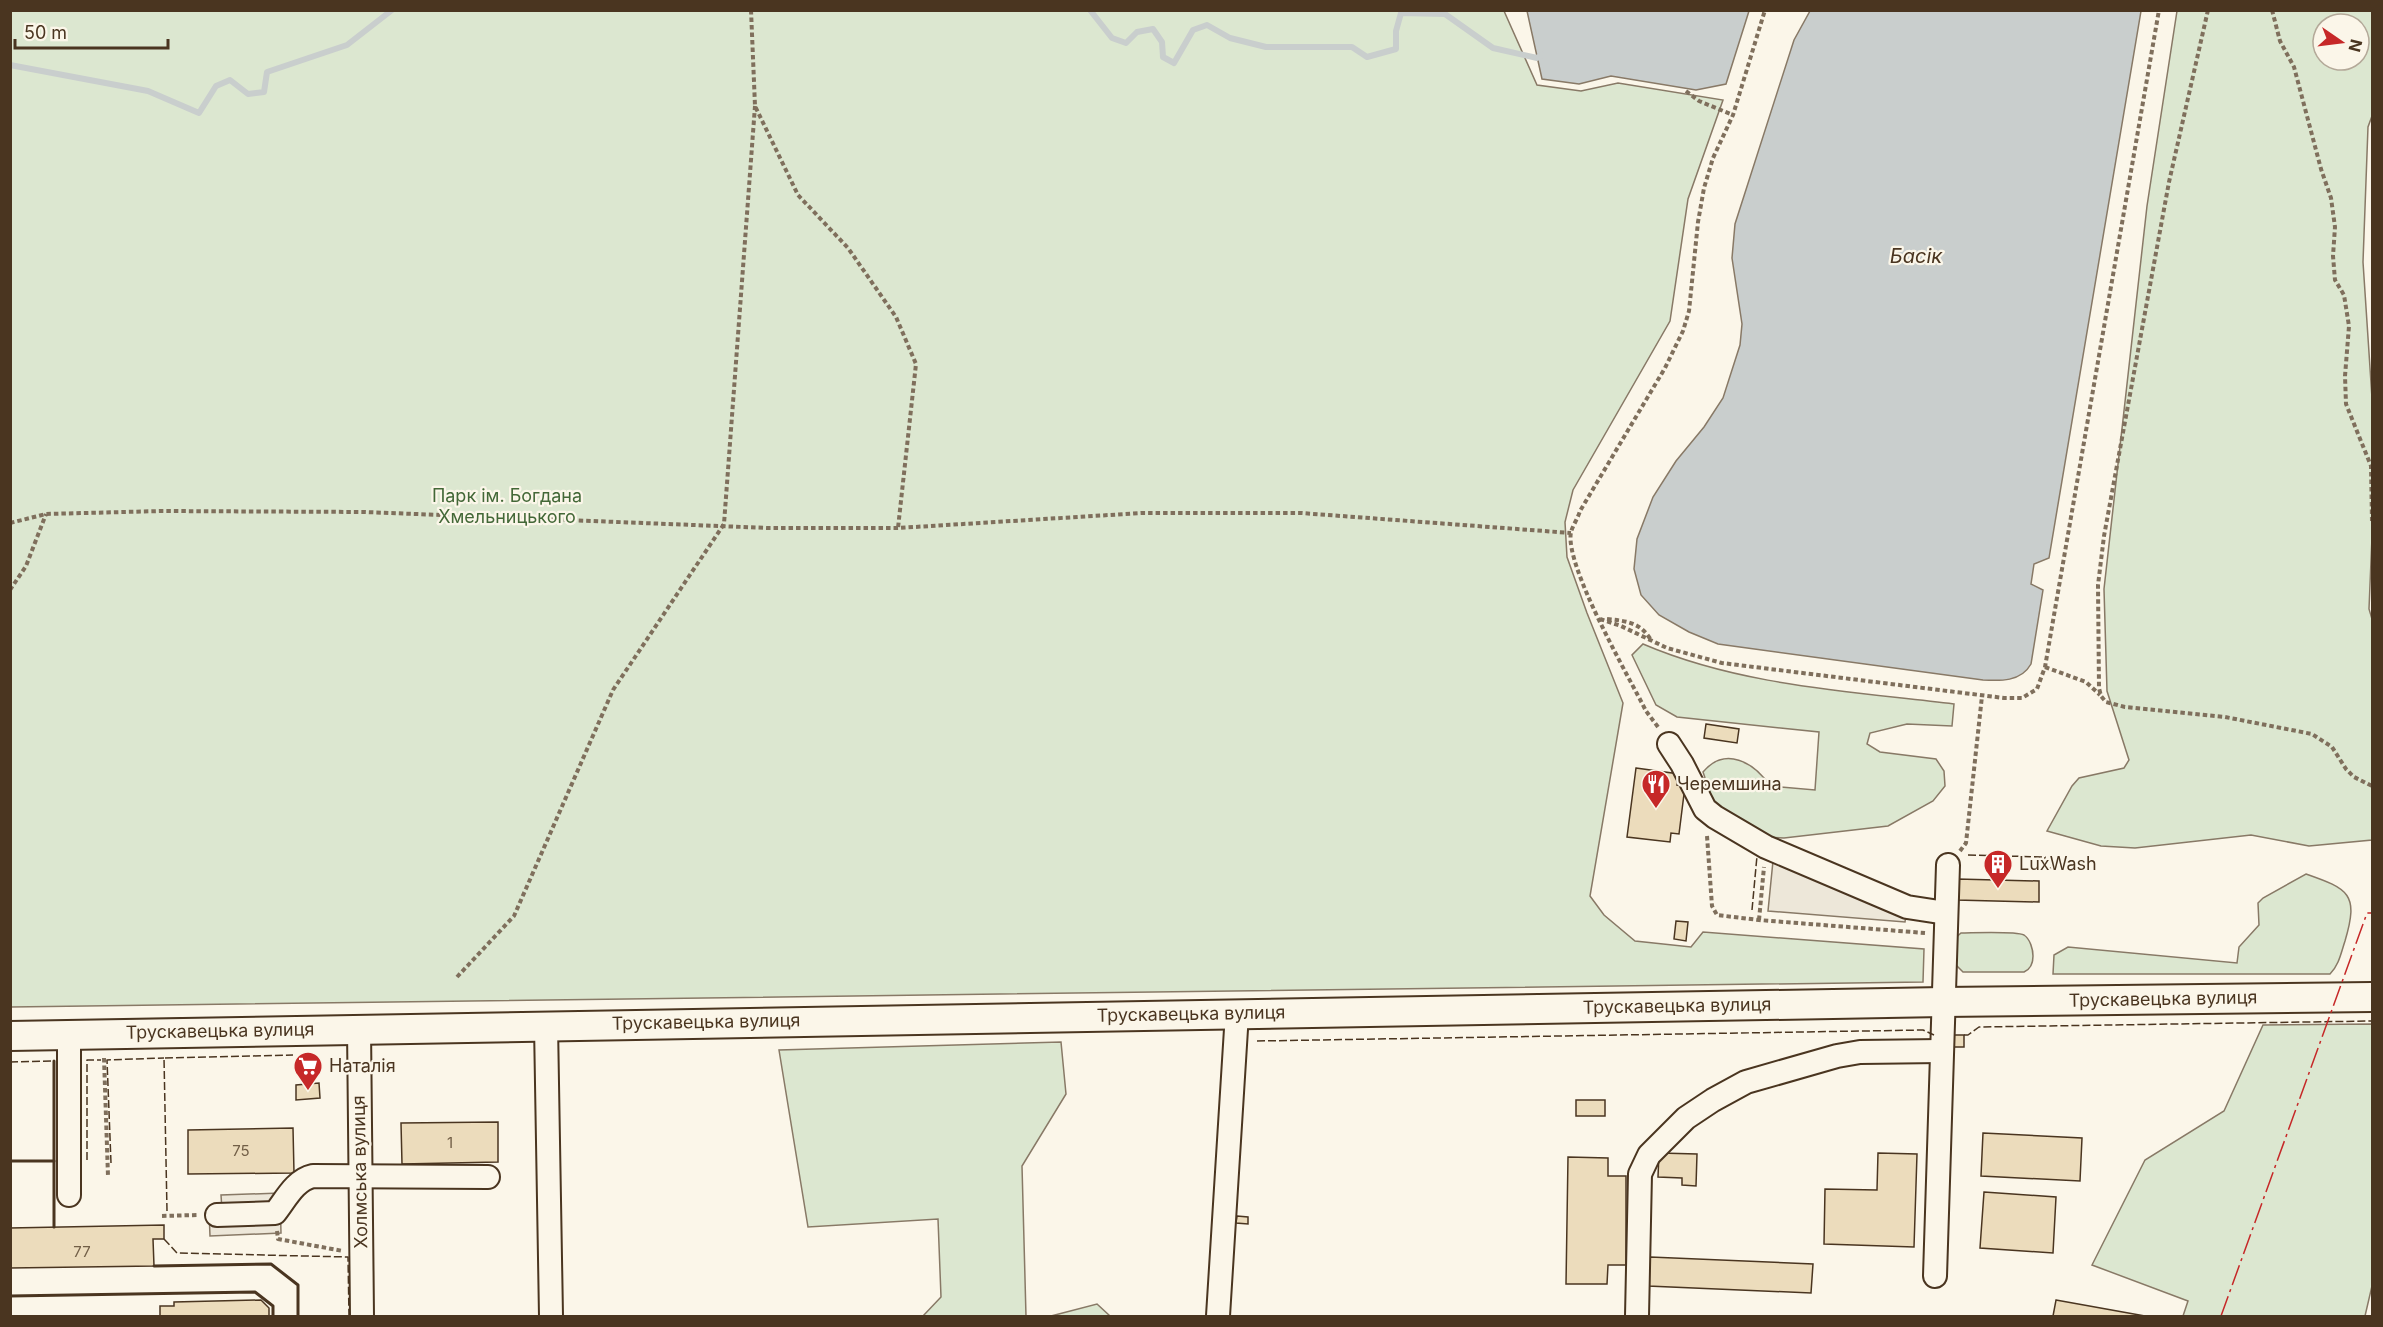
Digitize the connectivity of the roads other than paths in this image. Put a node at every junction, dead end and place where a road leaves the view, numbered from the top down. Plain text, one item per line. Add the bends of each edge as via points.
1 (1669, 744) road end
2 (1948, 865) road end
3 (1946, 913) junction
4 (2373, 997) edge
5 (1943, 1002) junction
6 (1237, 1013) junction
7 (546, 1025) junction
8 (359, 1028) junction
9 (69, 1034) junction
10 (10, 1036) edge
11 (1941, 1051) junction
12 (360, 1176) junction
13 (488, 1176) dead end
14 (69, 1195) dead end
15 (217, 1215) dead end
16 (1935, 1276) dead end
17 (362, 1317) edge
18 (551, 1317) edge
19 (1218, 1317) edge
20 (1637, 1317) edge

1 - 3 street via 1705,808 1715,818 1766,847 1906,907
2 - 3 street
3 - 5 street
4 - 5 main road, Трускавецька вулиця
5 - 6 main road, Трускавецька вулиця
5 - 11 street
6 - 7 main road, Трускавецька вулиця
6 - 19 street
7 - 8 main road, Трускавецька вулиця
7 - 18 street
8 - 9 main road, Трускавецька вулиця
8 - 12 street, Холмська вулиця
9 - 10 main road, Трускавецька вулиця
9 - 14 street
11 - 16 street
11 - 20 street via 1837,1056 1746,1082 1686,1118 1649,1155 1640,1174
12 - 13 street
12 - 15 street via 304,1178 275,1213
12 - 17 street, Холмська вулиця

